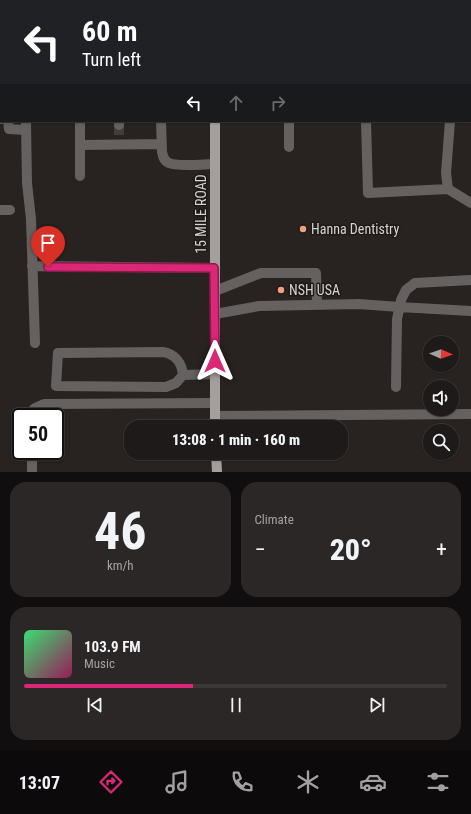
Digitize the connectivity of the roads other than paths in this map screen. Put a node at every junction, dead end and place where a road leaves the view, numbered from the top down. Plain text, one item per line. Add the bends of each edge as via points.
1 (8, 122) edge
2 (80, 122) edge
3 (161, 122) edge
4 (215, 122) edge
5 (289, 122) edge
6 (366, 122) edge
7 (450, 122) edge
8 (26, 126) edge
9 (162, 144) junction
10 (80, 145) junction
11 (288, 147) dead end
12 (215, 164) junction
13 (80, 176) dead end
14 (448, 189) junction
15 (471, 204) edge
16 (32, 266) junction
17 (214, 268) junction
18 (471, 280) edge
19 (215, 291) junction
20 (317, 305) junction
21 (400, 308) junction
22 (471, 311) edge
23 (215, 314) junction
24 (35, 343) dead end
25 (215, 374) junction
26 (183, 375) junction
27 (396, 386) dead end
28 (215, 403) junction
29 (35, 408) edge
30 (471, 414) edge
31 (215, 416) junction
32 (215, 420) edge
33 (32, 460) edge
34 (216, 460) edge
35 (32, 472) edge
36 (217, 472) edge

1 - 8 lane via 9,129
2 - 10 lane
3 - 9 lane
4 - 12 main road, 15 MILE ROAD
5 - 11 lane
6 - 14 lane via 368,193
7 - 14 lane via 446,173
8 - 16 lane
9 - 10 lane via 119,142
9 - 12 lane via 163,157 170,163
10 - 13 lane
12 - 17 main road, 15 MILE ROAD
14 - 15 lane
16 - 17 lane
16 - 24 lane
17 - 19 main road, 15 MILE ROAD
18 - 21 lane via 415,283 406,290
19 - 20 lane via 261,273 316,273
19 - 23 main road, 15 MILE ROAD
20 - 21 lane via 359,304
20 - 23 lane via 259,306
21 - 22 lane
21 - 27 lane via 397,319
23 - 25 main road, 15 MILE ROAD
25 - 26 lane
25 - 28 main road, 15 MILE ROAD
26 - 26 lane via 176,358 163,352 58,353 56,386 166,387
28 - 29 lane via 44,404
28 - 31 main road, 15 MILE ROAD
30 - 31 lane
31 - 32 main road, 15 MILE ROAD
33 - 35 lane
34 - 36 main road

